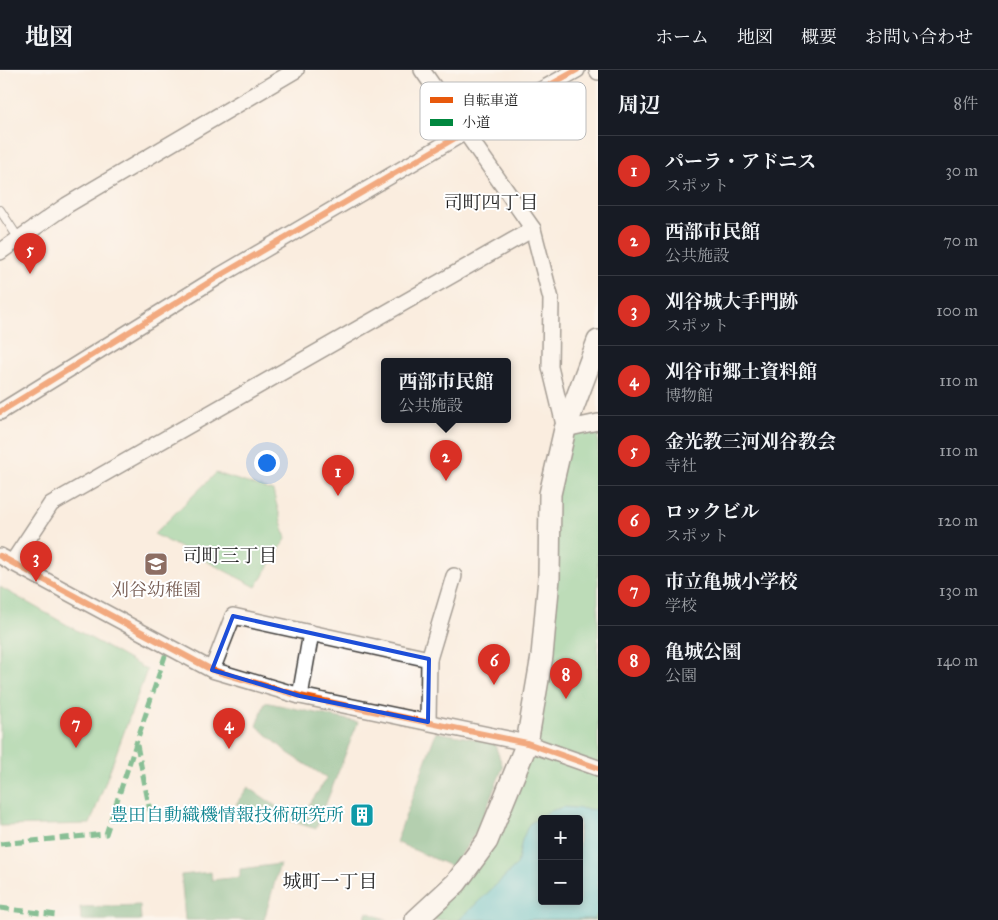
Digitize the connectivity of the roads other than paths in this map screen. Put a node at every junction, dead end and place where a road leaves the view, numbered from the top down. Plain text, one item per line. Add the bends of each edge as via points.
1 (296, 70) edge
2 (422, 70) edge
3 (577, 70) edge
4 (431, 82) edge
5 (555, 82) edge
6 (452, 140) edge
7 (473, 140) edge
8 (0, 210) edge
9 (533, 229) junction
10 (19, 239) junction
11 (0, 252) edge
12 (598, 341) edge
13 (0, 412) edge
14 (598, 422) edge
15 (564, 429) junction
16 (6, 560) edge
17 (454, 576) dead end
18 (311, 633) junction
19 (428, 659) junction
20 (212, 670) junction
21 (300, 696) junction
22 (428, 722) junction
23 (528, 743) junction
24 (598, 768) edge
25 (416, 920) edge

1 - 10 street via 68,205
2 - 4 street
3 - 5 street
6 - 13 street via 221,275
7 - 9 street
8 - 10 lane
9 - 15 street via 551,299 550,367
9 - 16 street via 51,504
10 - 11 street
12 - 15 street
14 - 15 street
15 - 23 street via 550,494 548,588 542,656
16 - 20 street
17 - 19 street
18 - 19 street
18 - 20 street via 233,616
18 - 21 street
19 - 22 street
20 - 21 street
21 - 22 street
22 - 23 street
23 - 24 street
23 - 25 street via 487,841 456,883

